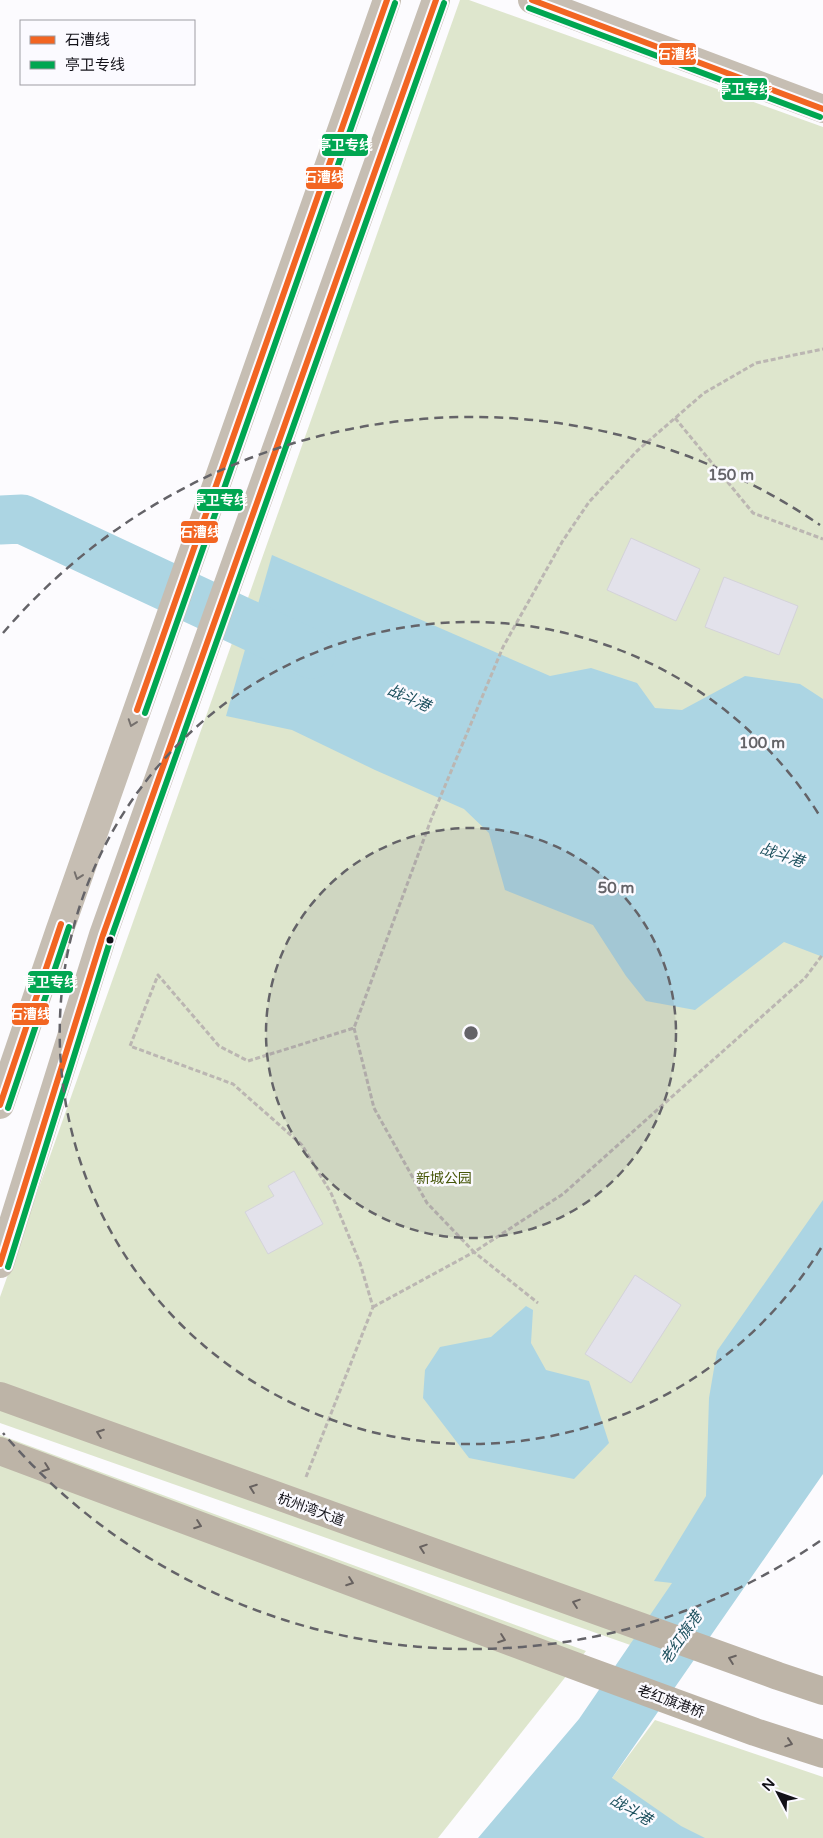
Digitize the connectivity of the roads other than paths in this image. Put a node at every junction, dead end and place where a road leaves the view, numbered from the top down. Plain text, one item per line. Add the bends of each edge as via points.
1 (387, 0) edge
2 (436, 0) edge
3 (532, 0) edge
4 (823, 109) edge
5 (0, 1105) edge
6 (0, 1264) edge
7 (0, 1396) edge
8 (0, 1451) edge
9 (823, 1691) edge
10 (823, 1754) edge

1 -> 5 street
2 - 6 street via 103,936
3 - 4 street
9 -> 7 main road, 杭州湾大道
8 -> 10 main road, 老红旗港桥 via 586,1670

